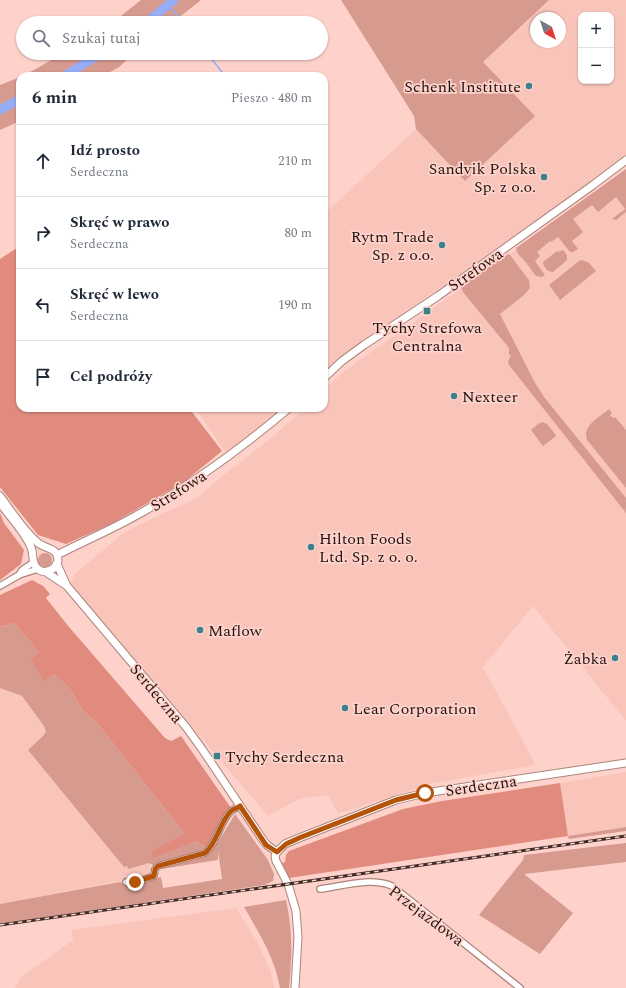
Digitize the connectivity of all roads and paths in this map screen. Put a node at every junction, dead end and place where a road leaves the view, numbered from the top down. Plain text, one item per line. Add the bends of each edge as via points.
1 (626, 160) edge
2 (328, 374) edge
3 (284, 412) edge
4 (0, 496) edge
5 (0, 503) edge
6 (44, 547) junction
7 (57, 555) junction
8 (34, 559) junction
9 (57, 564) junction
10 (38, 569) junction
11 (46, 572) junction
12 (19, 575) junction
13 (0, 586) edge
14 (67, 586) junction
15 (626, 763) edge
16 (240, 806) junction
17 (277, 852) junction
18 (126, 882) dead end
19 (320, 889) dead end
20 (295, 988) edge
21 (520, 988) edge

1 - 2 street, Strefowa via 594,186 364,345
3 - 7 street, Strefowa via 187,486 120,525
4 - 6 street via 28,534
5 - 8 street via 27,540
6 - 7 street via 53,550
6 - 8 street via 37,550
7 - 9 street
8 - 10 street
8 - 12 street
9 - 11 street
9 - 14 street, Serdeczna
10 - 11 street
10 - 12 street
11 - 14 street, Serdeczna
12 - 13 street
14 - 16 street, Serdeczna via 191,733
15 - 17 street, Serdeczna via 405,797 299,838
16 - 17 street, Serdeczna via 266,845
16 - 18 street via 225,820 211,848 205,853 158,866 154,876 131,884
17 - 20 street via 276,861 288,884 296,911 298,937
19 - 21 street, Przejazdowa via 372,882 392,886

